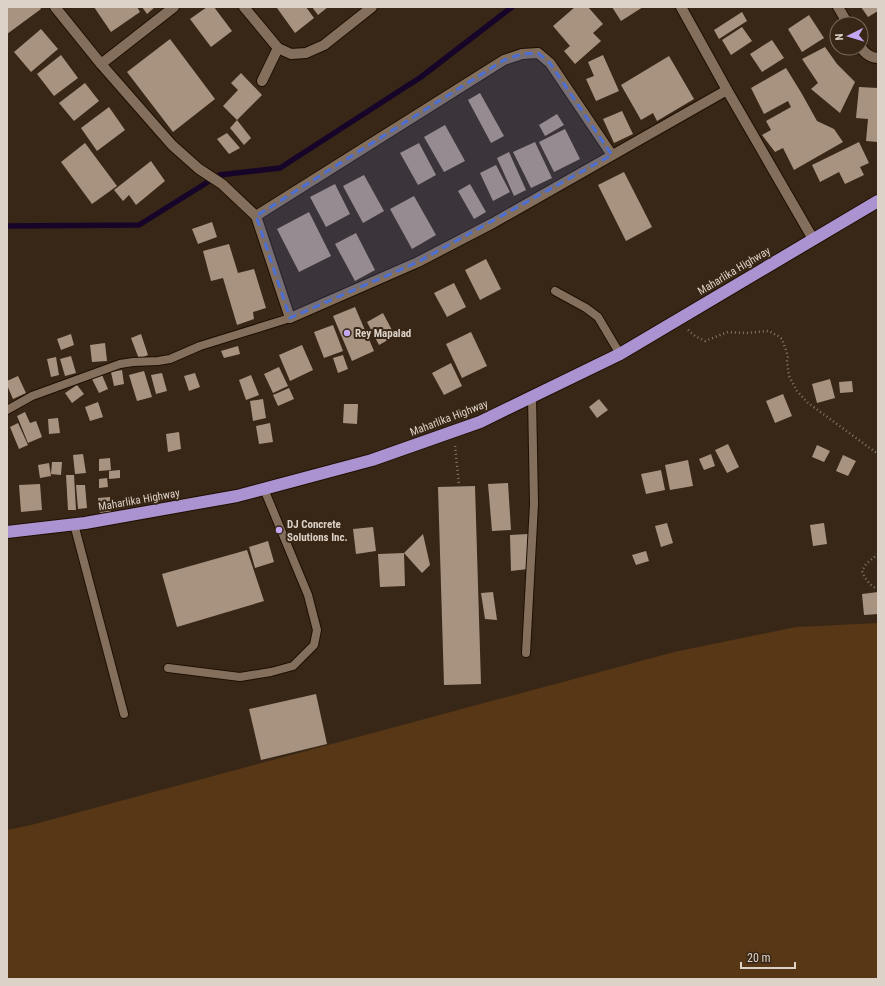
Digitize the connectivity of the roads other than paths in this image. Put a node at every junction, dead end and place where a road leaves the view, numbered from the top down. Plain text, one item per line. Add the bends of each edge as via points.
1 (55, 7) edge
2 (174, 7) edge
3 (244, 7) edge
4 (372, 7) edge
5 (681, 7) edge
6 (838, 7) edge
7 (843, 16) edge
8 (278, 48) junction
9 (101, 64) junction
10 (262, 80) dead end
11 (727, 90) junction
12 (612, 155) junction
13 (878, 201) edge
14 (256, 216) junction
15 (813, 239) junction
16 (555, 291) dead end
17 (290, 318) junction
18 (620, 354) junction
19 (532, 397) junction
20 (7, 410) edge
21 (264, 489) junction
22 (74, 524) junction
23 (7, 532) edge
24 (526, 653) dead end
25 (168, 668) dead end
26 (124, 714) dead end

1 - 9 street
2 - 9 street
3 - 8 street
4 - 8 street via 324,44 306,53 291,54
5 - 11 street
6 - 7 street
8 - 10 street
9 - 14 street via 172,145 199,169 222,184
11 - 12 street
11 - 15 street
12 - 14 street via 550,63 538,53 522,54 504,60
12 - 17 street via 493,223 418,262
13 - 15 highway, Maharlika Highway
14 - 17 street
15 - 18 highway, Maharlika Highway
16 - 18 lane via 598,317
17 - 20 lane via 200,346 170,359 120,364 32,396
18 - 19 highway, Maharlika Highway
19 - 21 highway, Maharlika Highway via 480,422 372,460
19 - 24 lane via 534,504
21 - 22 highway, Maharlika Highway
21 - 25 lane via 308,595 317,630 314,645 293,666 240,677
22 - 23 highway, Maharlika Highway
22 - 26 lane

